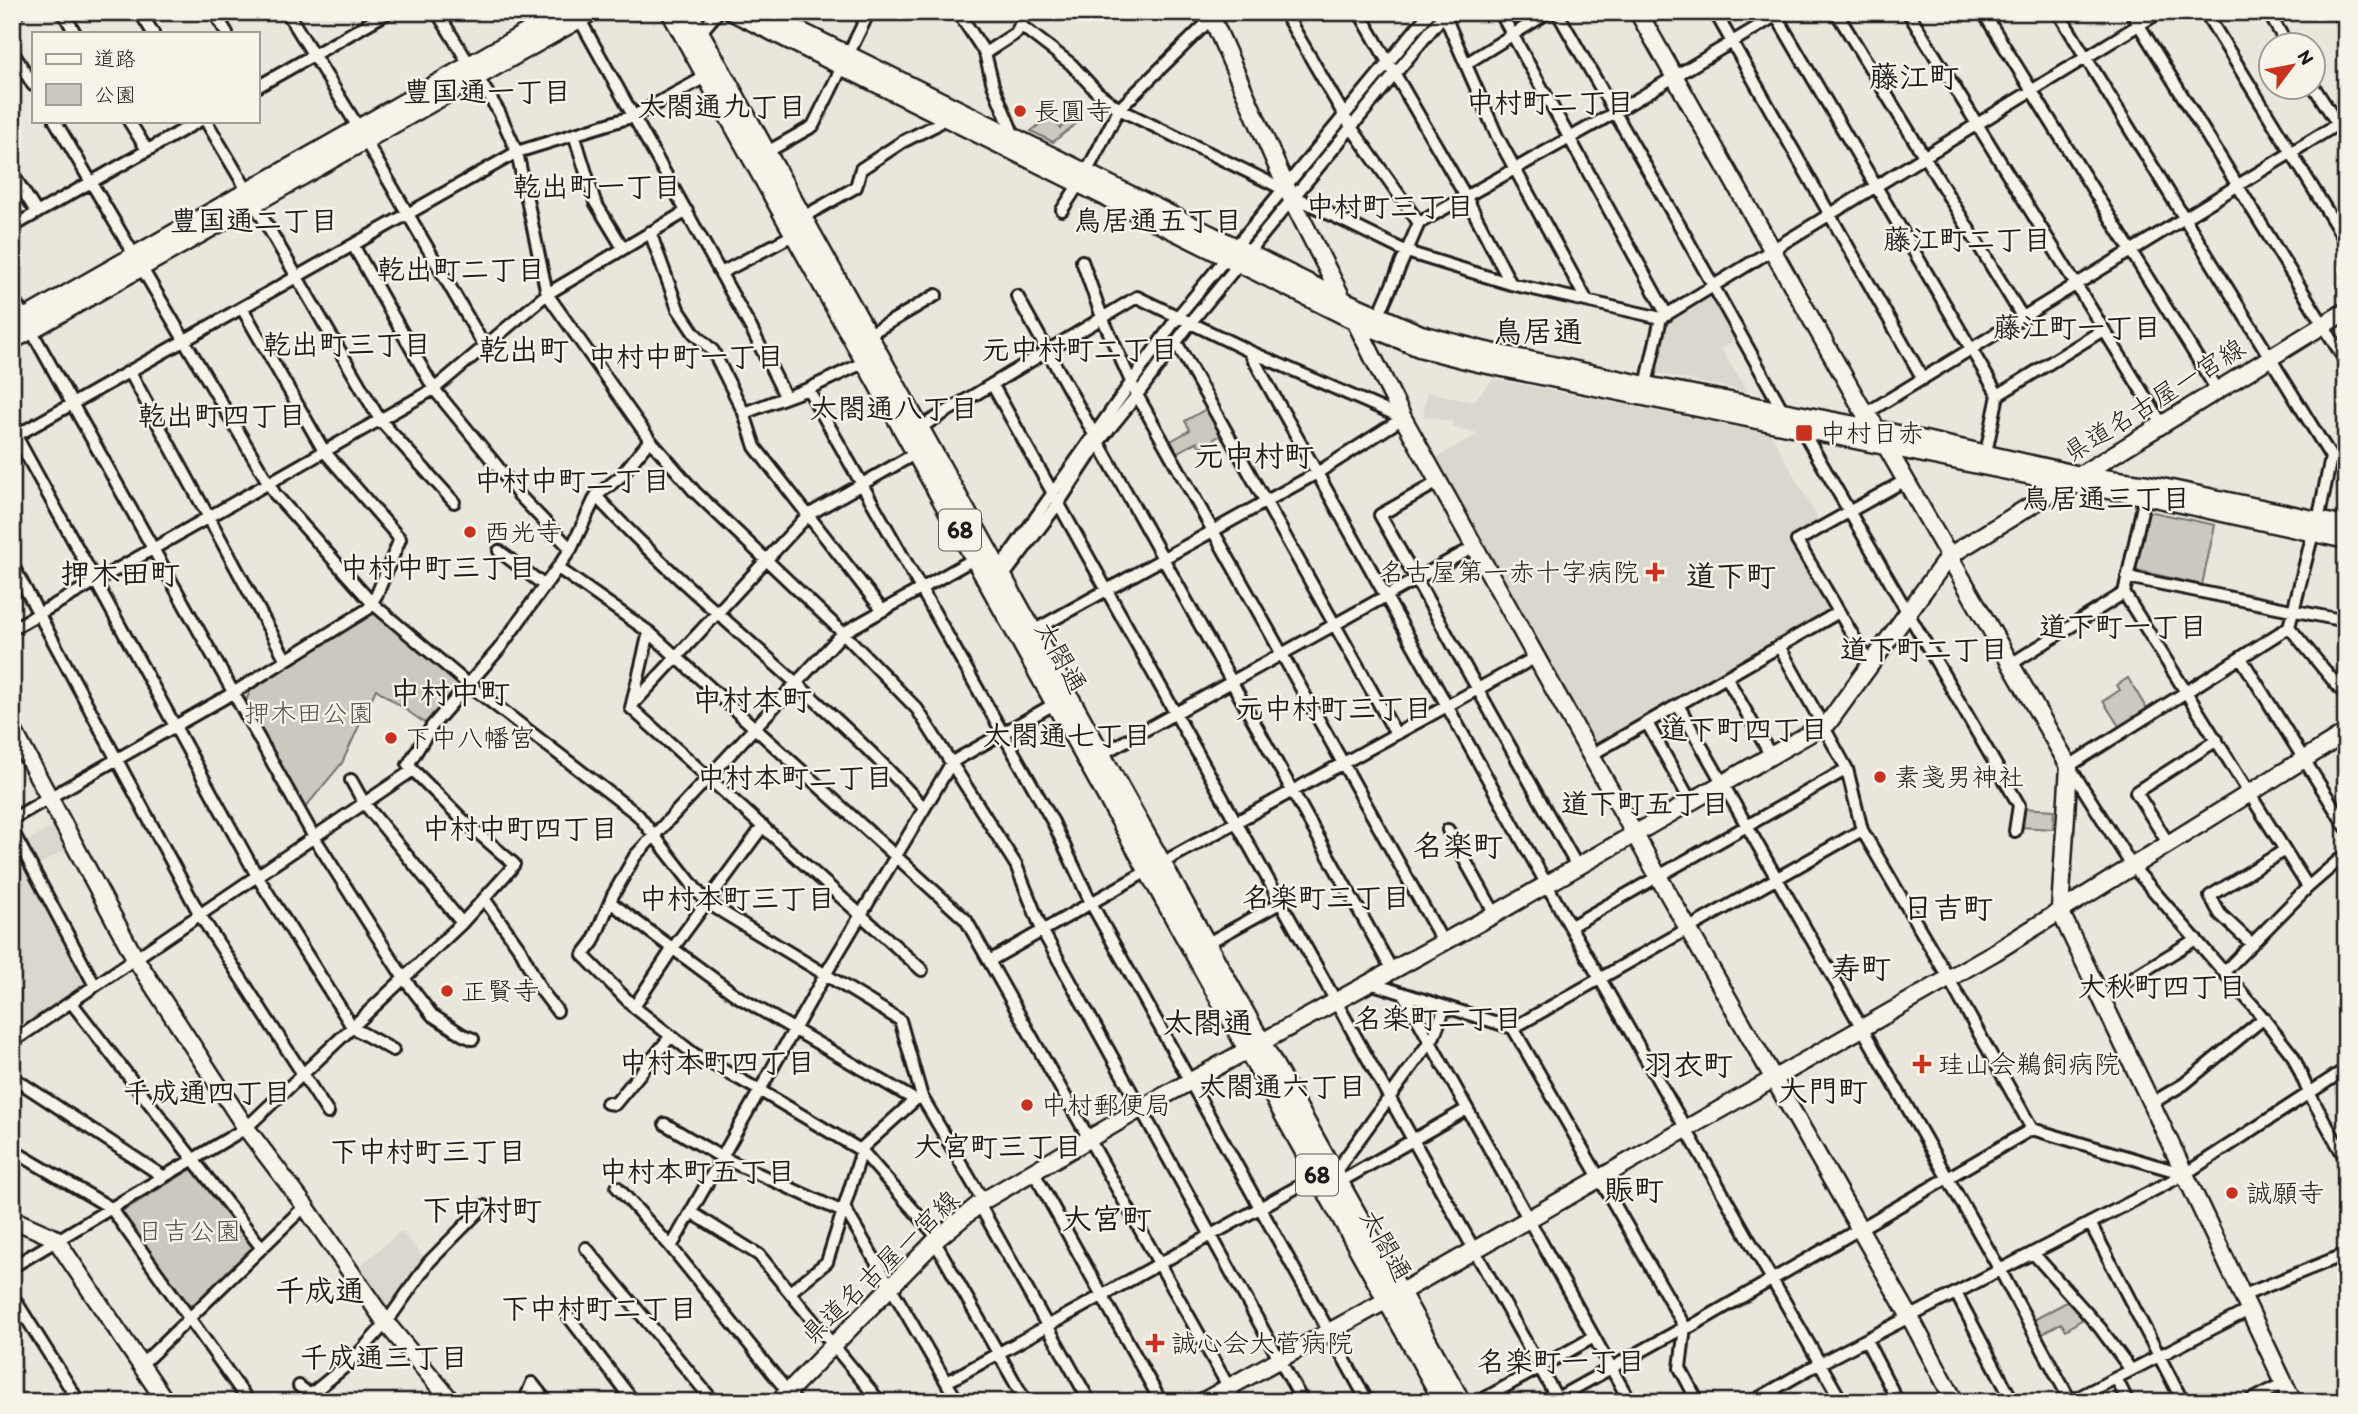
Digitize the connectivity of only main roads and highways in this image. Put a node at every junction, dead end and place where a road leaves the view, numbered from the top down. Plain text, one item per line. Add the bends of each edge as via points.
1 (671, 12) edge
2 (688, 12) edge
3 (799, 225) junction
4 (982, 554) junction
5 (1155, 867) junction
6 (1253, 1047) junction
7 (1393, 1296) junction
8 (1444, 1402) edge
9 (1461, 1402) edge

1 - 3 main road, 太閤通 / 68
2 - 3 main road, 太閤通 / 68 via 767,152
3 - 4 main road, 太閤通 / 68 via 867,361
3 - 4 main road, 太閤通 / 68 via 921,427
4 - 5 main road, 太閤通 / 68 via 1056,703
4 - 5 main road, 太閤通 / 68 via 1001,573 1102,754
5 - 6 main road, 太閤通 / 68
5 - 6 main road, 太閤通 / 68 via 1206,944
6 - 7 main road, 太閤通 / 68
7 - 8 main road, 太閤通 / 68
7 - 9 main road, 太閤通 / 68

